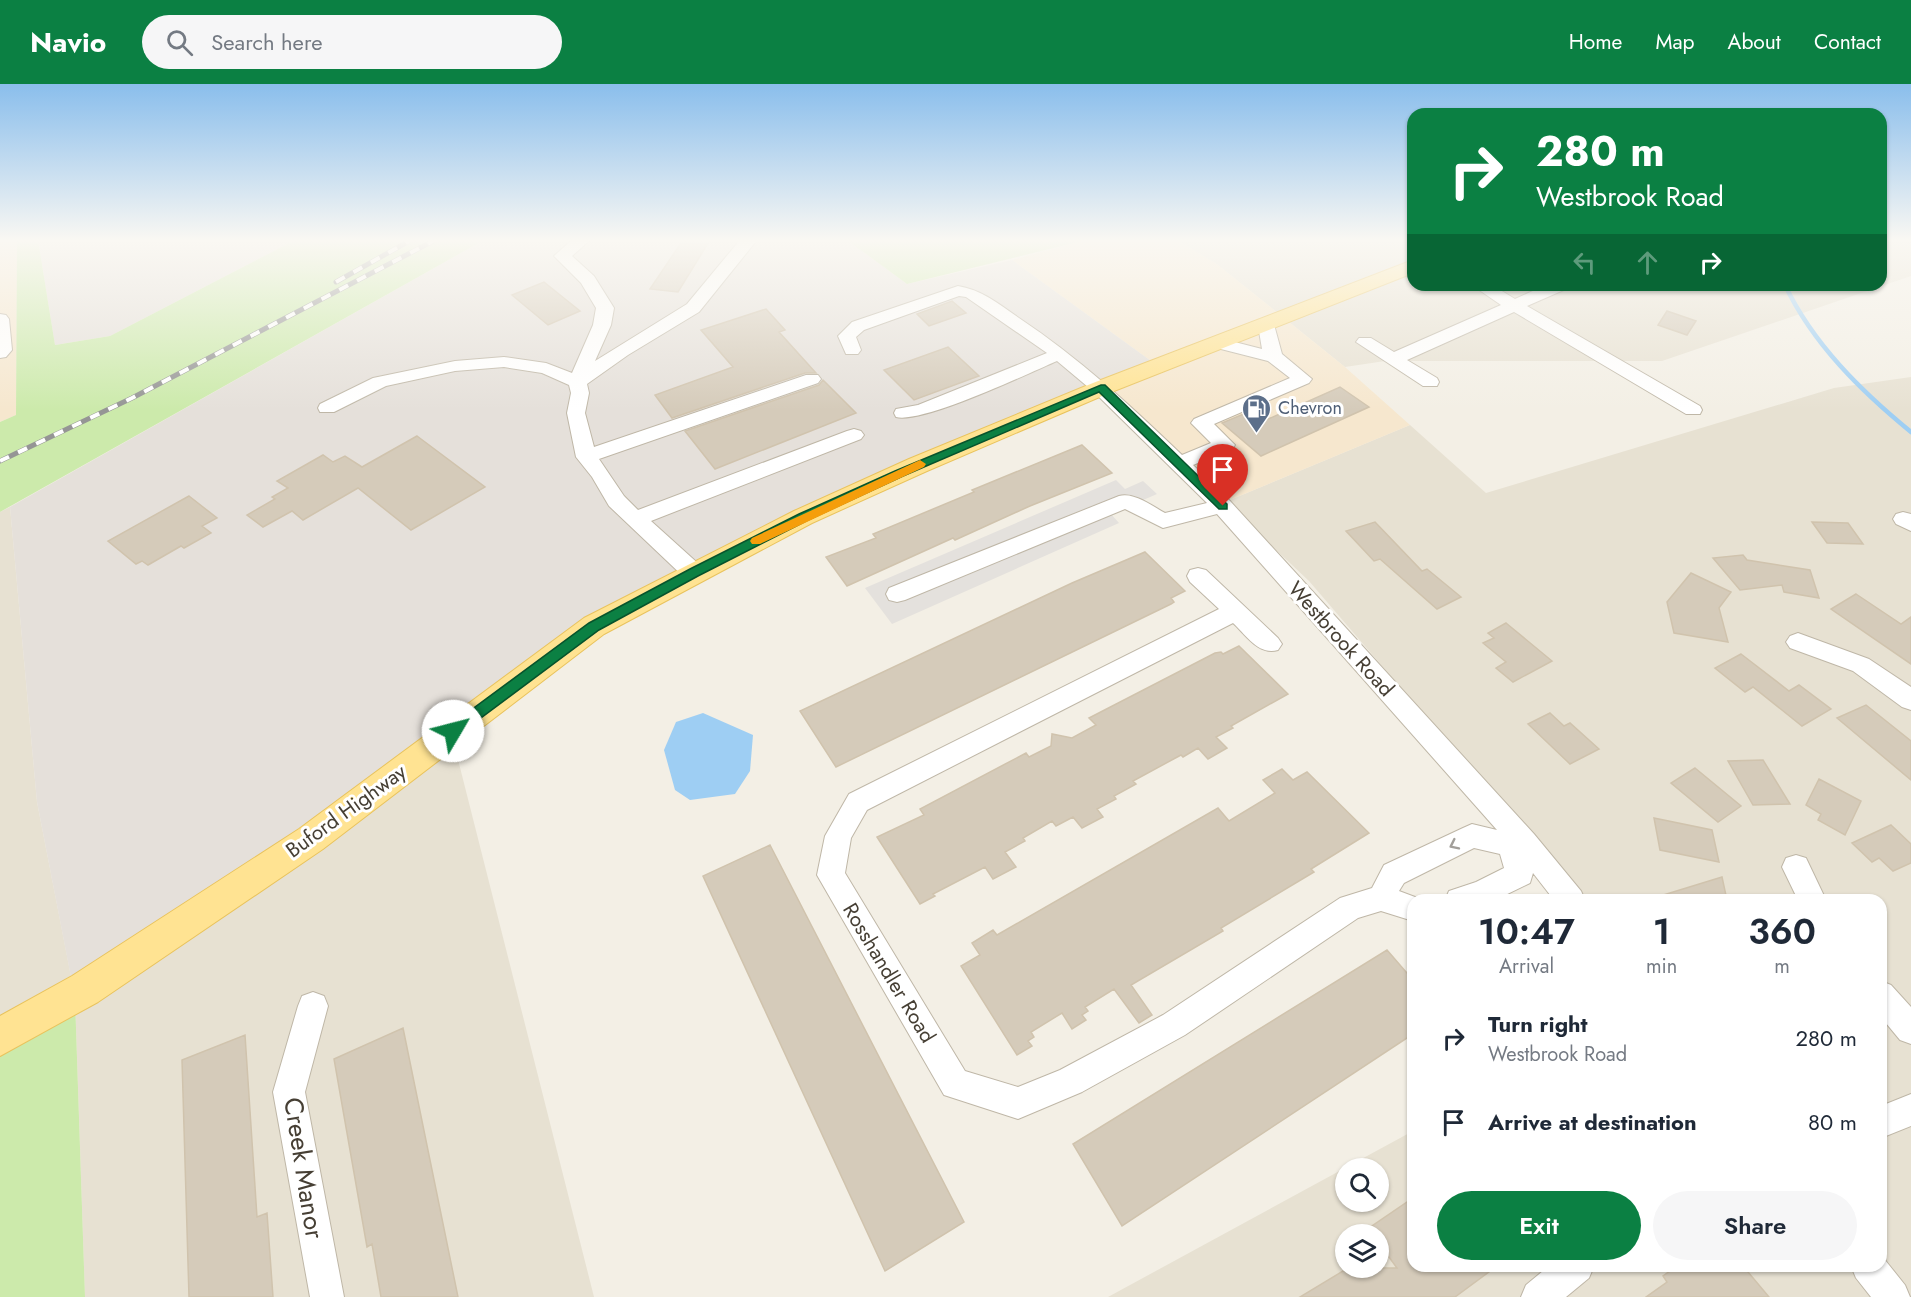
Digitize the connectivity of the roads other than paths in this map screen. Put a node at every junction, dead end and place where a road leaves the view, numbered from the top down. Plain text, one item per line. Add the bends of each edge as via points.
1 (598, 297) edge
2 (702, 297) edge
3 (942, 297) edge
4 (976, 297) edge
5 (1337, 297) edge
6 (1499, 297) edge
7 (1535, 297) edge
8 (1515, 306) junction
9 (0, 319) edge
10 (1267, 325) junction
11 (1365, 342) dead end
12 (1219, 343) junction
13 (852, 350) dead end
14 (0, 353) edge
15 (1059, 354) junction
16 (1274, 357) junction
17 (1393, 358) junction
18 (812, 379) dead end
19 (577, 382) junction
20 (1430, 382) dead end
21 (1101, 388) junction
22 (327, 408) dead end
23 (1694, 410) dead end
24 (903, 412) dead end
25 (854, 435) dead end
26 (586, 457) junction
27 (1180, 463) junction
28 (1223, 506) junction
29 (635, 519) junction
30 (694, 573) junction
31 (1198, 576) dead end
32 (897, 594) dead end
33 (1234, 612) junction
34 (1798, 642) dead end
35 (1270, 644) dead end
36 (1911, 700) edge
37 (1518, 843) junction
38 (1796, 867) dead end
39 (1479, 894) edge
40 (1565, 894) edge
41 (1809, 894) edge
42 (1381, 898) junction
43 (1407, 906) edge
44 (1887, 1002) edge
45 (313, 1006) dead end
46 (1911, 1029) edge
47 (0, 1037) edge
48 (1911, 1110) edge
49 (1887, 1120) edge
50 (1569, 1272) edge
51 (1873, 1272) edge
52 (327, 1297) edge
53 (1538, 1297) edge
54 (1893, 1297) edge

1 - 19 street via 605,308 602,325
2 - 19 street via 693,308
3 - 13 street, Westbrook Road via 858,326 847,336
4 - 15 street, Westbrook Road
5 - 10 main road, Buford Highway
6 - 8 street
7 - 8 street
8 - 17 street
8 - 23 street
9 - 14 street
10 - 12 main road, Buford Highway
10 - 16 street
11 - 17 street
12 - 16 street
12 - 21 main road, Buford Highway
15 - 21 street, Westbrook Road
15 - 24 street via 922,410
16 - 27 street via 1302,379 1201,423 1225,445
17 - 20 street
18 - 26 street
19 - 22 street via 546,368 504,362 455,366 380,382
19 - 26 street via 580,393 576,413
21 - 27 street, Westbrook Road
21 - 30 main road, Buford Highway via 803,517
25 - 29 street
26 - 29 street via 616,501
27 - 28 street, Westbrook Road
28 - 32 street via 1163,521 1126,501
28 - 37 street, Westbrook Road
29 - 30 street
30 - 47 main road, Buford Highway via 594,626 311,839 85,989
31 - 33 street
33 - 35 street
33 - 42 street, Rosshandler Road via 858,802 838,836 831,875 955,1084 1018,1103 1071,1081 1174,1025 1350,907
34 - 36 street via 1861,665
37 - 39 street via 1520,874
37 - 40 street, Westbrook Road
37 -> 42 street via 1472,836 1394,874
38 - 41 street
42 - 43 street
44 - 46 street
45 - 52 street, Creek Manor via 289,1092
48 - 49 street
50 - 53 street
51 - 54 street

